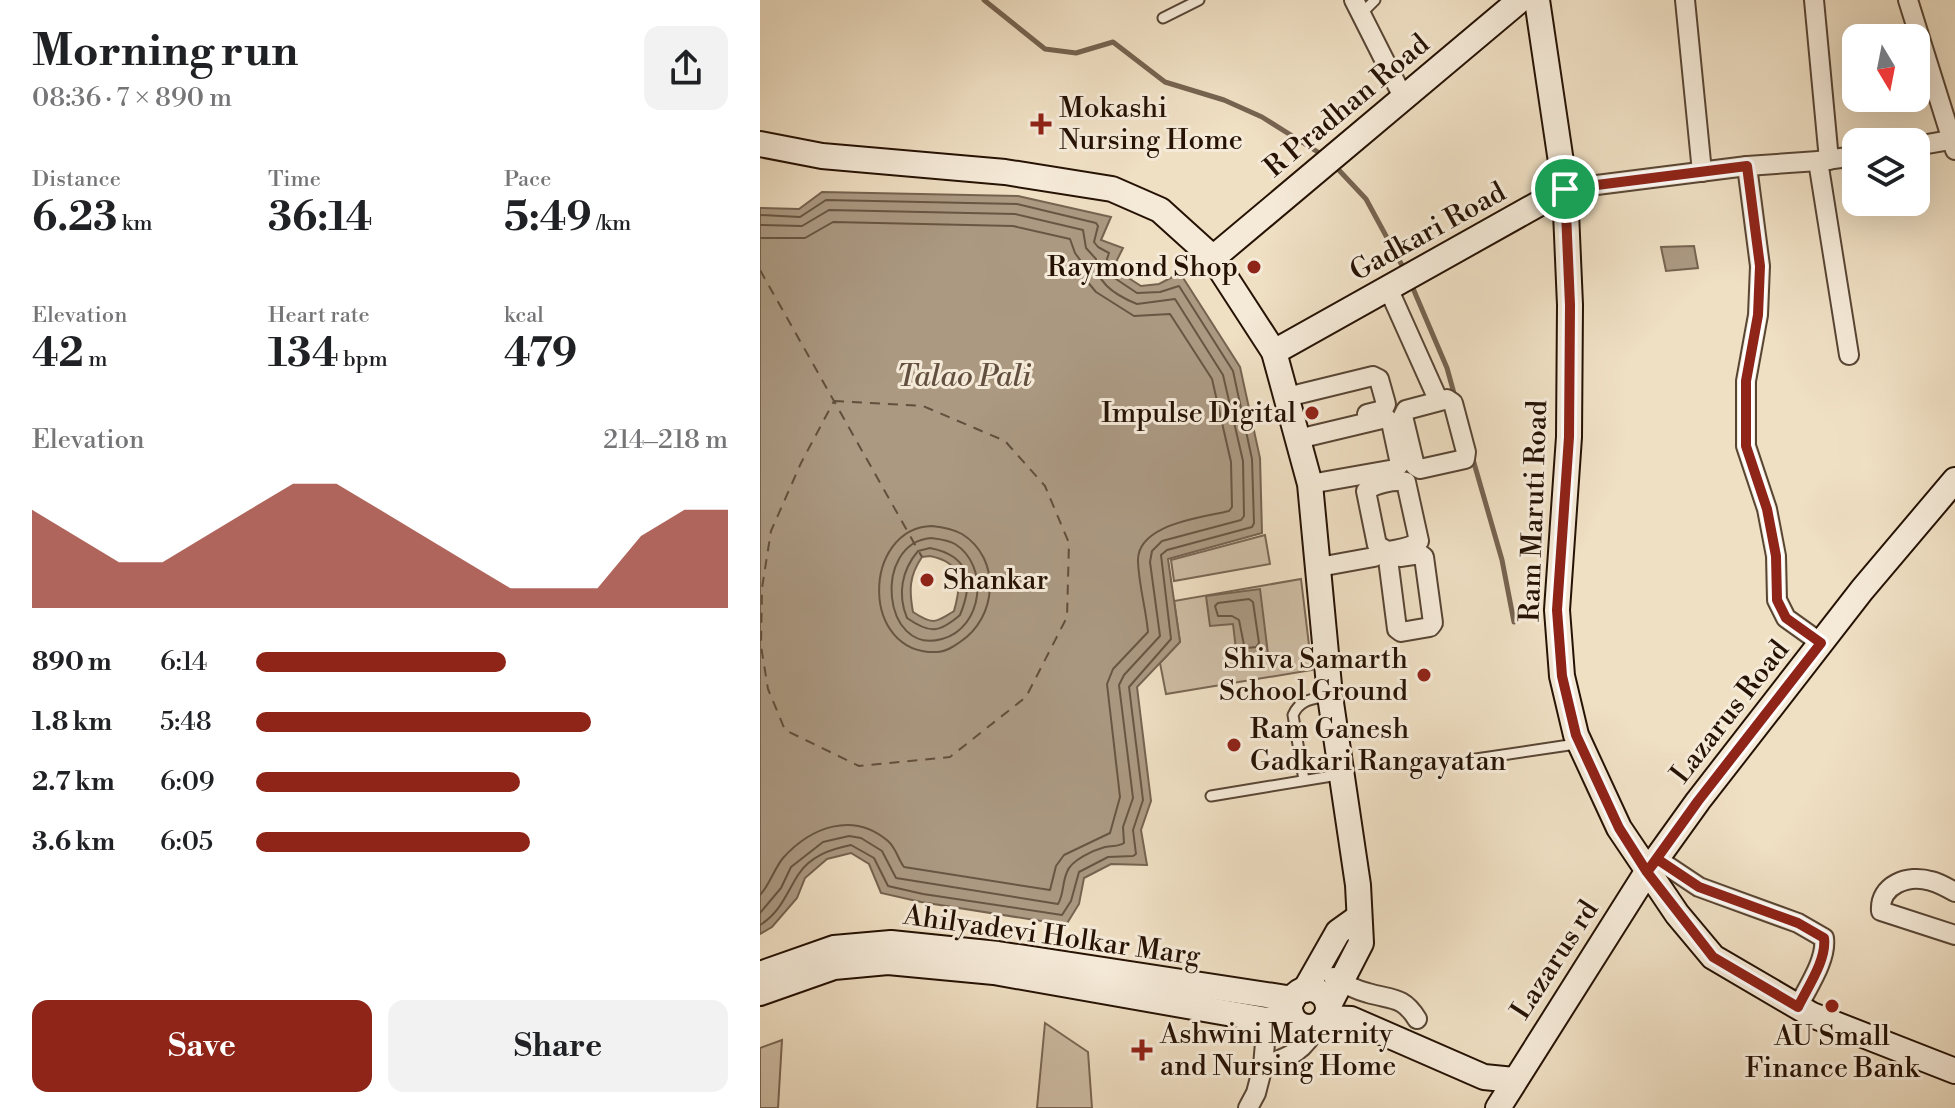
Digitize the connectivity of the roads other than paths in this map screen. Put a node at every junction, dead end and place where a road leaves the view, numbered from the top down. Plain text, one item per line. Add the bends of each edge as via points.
1 (1199, 0) edge
2 (1375, 0) edge
3 (1520, 0) edge
4 (1537, 0) edge
5 (1685, 0) edge
6 (1814, 0) edge
7 (1908, 0) edge
8 (1360, 4) edge
9 (1163, 18) dead end
10 (1403, 97) junction
11 (1954, 143) edge
12 (760, 144) edge
13 (1930, 145) edge
14 (1842, 158) edge
15 (1824, 161) junction
16 (1747, 166) junction
17 (1702, 172) junction
18 (1565, 189) junction
19 (1213, 258) junction
20 (1388, 288) junction
21 (1274, 352) junction
22 (1849, 355) dead end
23 (1287, 397) junction
24 (1393, 409) dead end
25 (1297, 435) junction
26 (1955, 480) edge
27 (1310, 484) junction
28 (1319, 572) junction
29 (1384, 607) dead end
30 (1821, 643) junction
31 (1330, 696) junction
32 (1580, 744) junction
33 (1469, 760) dead end
34 (1342, 774) junction
35 (1304, 780) junction
36 (1211, 796) dead end
37 (1652, 866) junction
38 (1955, 892) edge
39 (1359, 917) junction
40 (1955, 935) edge
41 (760, 974) edge
42 (1342, 982) junction
43 (760, 993) edge
44 (1301, 993) junction
45 (1798, 1007) junction
46 (1324, 1016) junction
47 (1417, 1019) dead end
48 (1267, 1020) junction
49 (1263, 1066) junction
50 (1955, 1071) edge
51 (1484, 1077) junction
52 (1514, 1080) junction
53 (1248, 1108) edge
54 (1498, 1108) edge

1 - 9 lane
2 - 8 lane
3 - 10 main road, R Pradhan Road
4 - 18 main road, Ram Maruti Road
5 - 17 street
6 - 15 street
7 - 11 street
8 - 10 street
10 - 19 main road, R Pradhan Road
11 - 13 street
12 - 19 main road via 822,156 1005,172 1112,189 1160,210
14 - 15 street, Gadkari Road
15 - 16 street, Gadkari Road
15 - 22 street
16 - 17 street, Gadkari Road
16 - 30 street via 1760,266 1746,381 1746,446 1767,509 1777,600 1786,618
17 - 18 street, Gadkari Road
18 - 20 main road, Gadkari Road
18 - 32 main road, Ram Maruti Road via 1569,437 1557,610 1562,676
19 - 21 main road
20 - 21 main road, Gadkari Road
20 - 24 street via 1438,398
21 - 23 main road
23 - 25 main road
23 - 25 street via 1373,376 1379,379 1386,404 1383,410
25 - 27 main road
25 - 27 street via 1386,418 1391,422 1400,464 1395,469
26 - 30 main road, Lazarus Road
27 - 28 main road
28 - 29 street via 1382,559
28 - 31 main road
30 - 37 main road, Lazarus Road
31 - 34 main road
31 - 35 lane via 1304,701 1293,715
32 - 33 lane
32 - 37 main road, Ram Maruti Road via 1619,828
34 - 35 lane
34 - 39 main road
35 - 36 lane
37 - 45 main road, Ram Maruti Road via 1713,957
37 - 45 street via 1824,938
37 - 52 main road, Lazarus rd
38 - 40 street via 1929,880 1908,880 1887,889 1880,900 1881,911
39 - 42 main road via 1361,943
39 - 44 main road via 1338,932
41 - 44 main road, Ahilyadevi Holkar Marg via 834,948 891,943
42 - 44 street
42 - 46 main road
42 - 47 street via 1402,1001
43 - 48 main road, Ahilyadevi Holkar Marg via 834,967 888,962 994,972
44 - 46 main road via 1322,994
44 - 46 main road via 1303,1025
44 - 48 main road, Ahilyadevi Holkar Marg
45 - 50 main road, Ram Maruti Road
46 - 49 street via 1296,1054
46 - 51 main road via 1351,1019
48 - 49 street
49 - 53 street
51 - 52 main road
51 - 54 main road
52 - 54 main road, Lazarus rd

